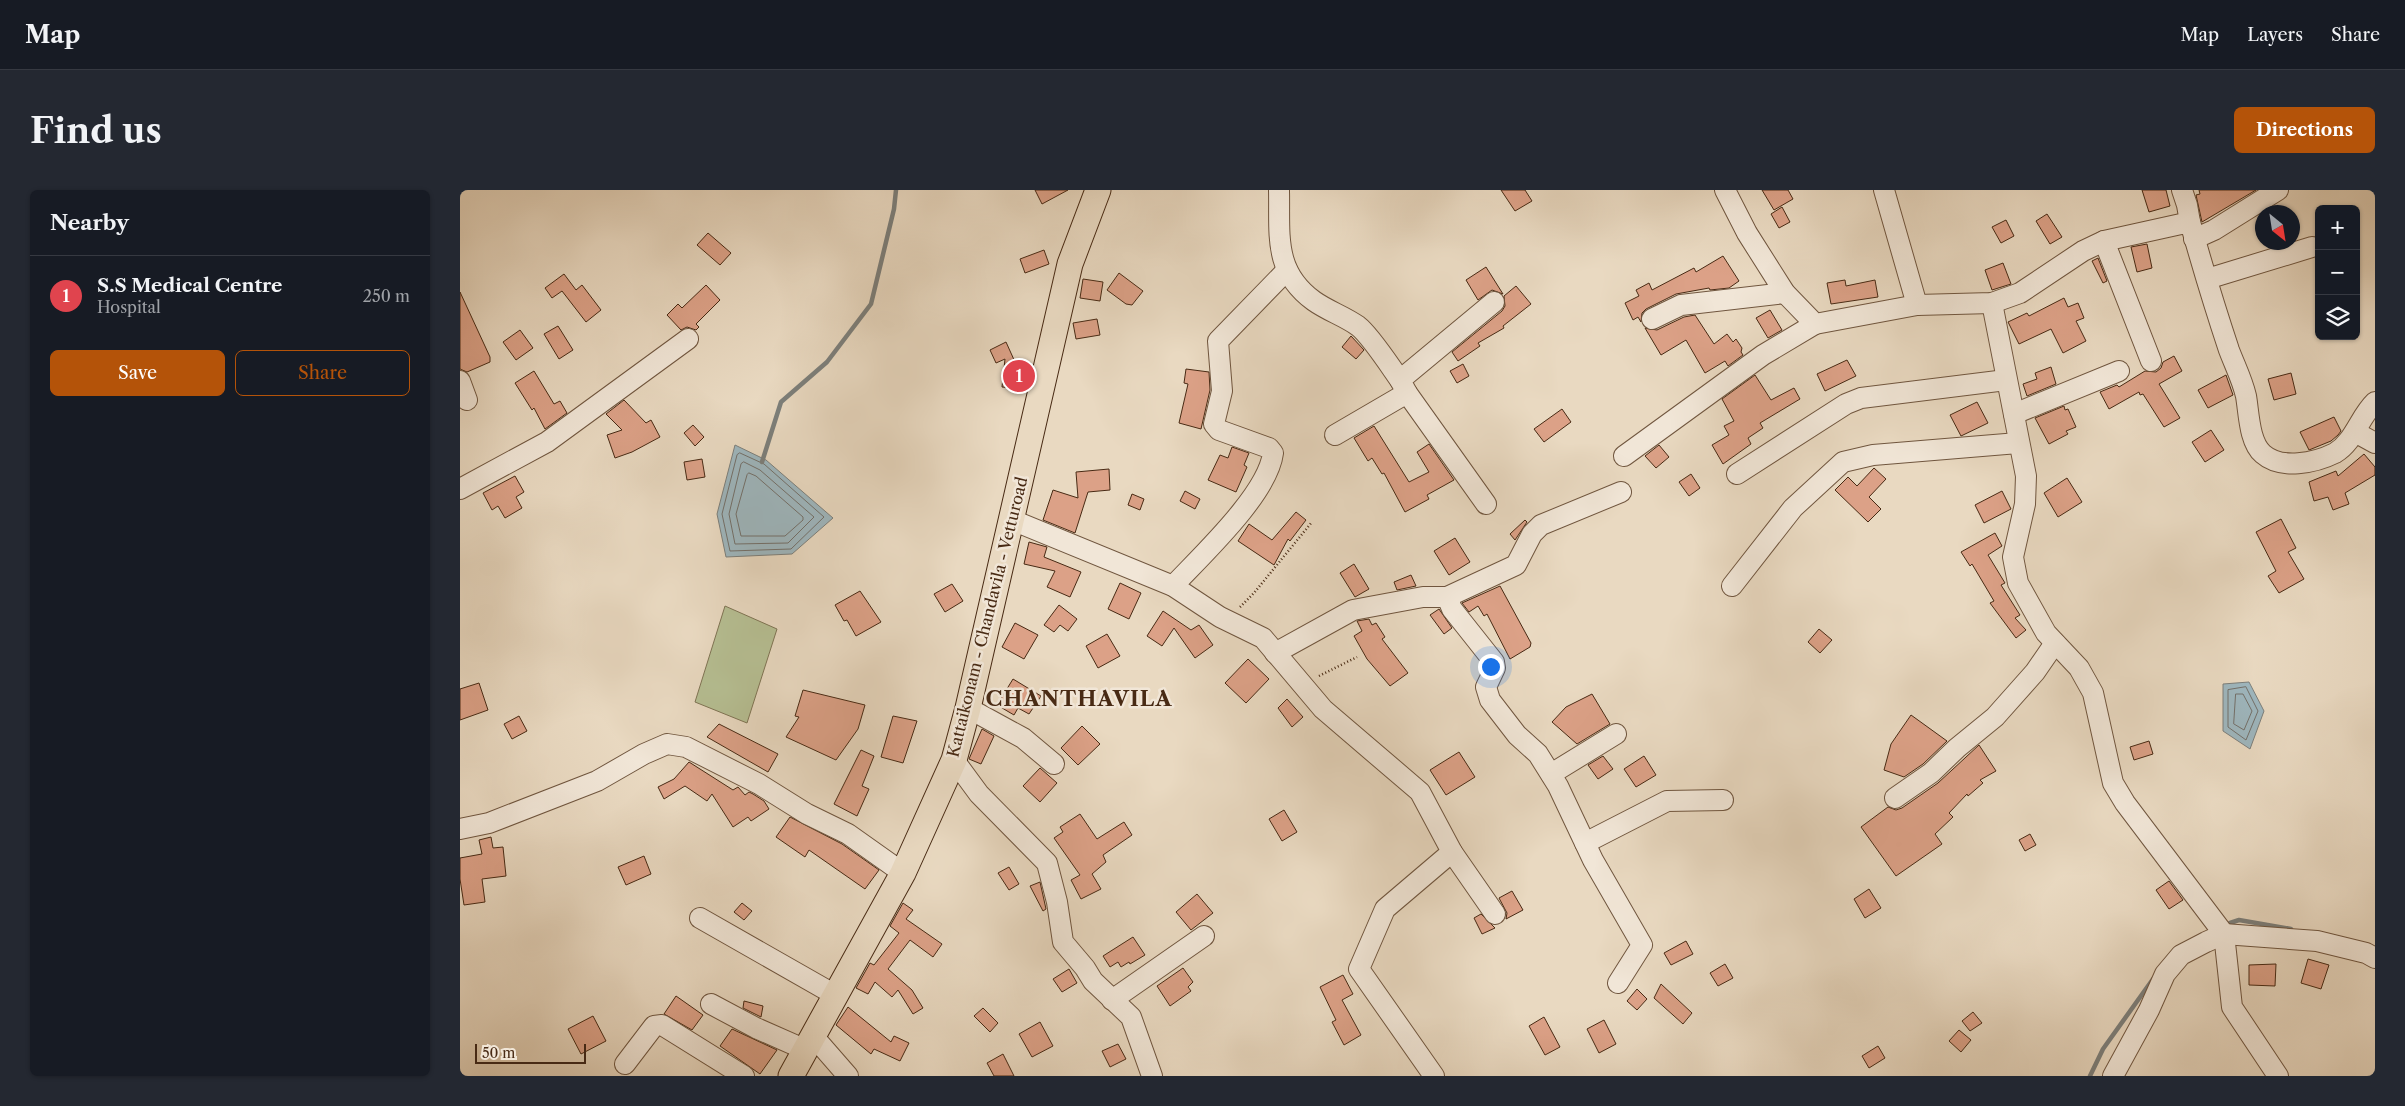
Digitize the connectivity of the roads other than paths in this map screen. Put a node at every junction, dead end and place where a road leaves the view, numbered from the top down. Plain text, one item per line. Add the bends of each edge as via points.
1 (1098, 190) edge
2 (1279, 190) edge
3 (1725, 190) edge
4 (1884, 190) edge
5 (2182, 190) edge
6 (2278, 190) edge
7 (2192, 230) junction
8 (2104, 241) junction
9 (2312, 247) dead end
10 (1287, 270) junction
11 (2207, 279) junction
12 (1785, 293) junction
13 (1494, 302) dead end
14 (1992, 303) junction
15 (1918, 306) junction
16 (1652, 319) dead end
17 (1815, 324) junction
18 (688, 339) dead end
19 (2152, 361) dead end
20 (2119, 371) dead end
21 (2006, 380) junction
22 (460, 381) edge
23 (1404, 386) junction
24 (467, 400) dead end
25 (2375, 402) edge
26 (2014, 414) junction
27 (2355, 432) junction
28 (1336, 435) dead end
29 (2018, 443) junction
30 (2375, 443) edge
31 (1624, 456) dead end
32 (1737, 474) dead end
33 (460, 489) edge
34 (1621, 492) dead end
35 (1486, 504) dead end
36 (1012, 520) junction
37 (1173, 586) junction
38 (1732, 586) dead end
39 (1448, 597) junction
40 (2056, 643) junction
41 (1275, 653) junction
42 (968, 708) junction
43 (1616, 734) dead end
44 (954, 760) junction
45 (1054, 764) dead end
46 (1551, 774) junction
47 (1895, 798) dead end
48 (1723, 800) dead end
49 (460, 829) edge
50 (1585, 844) junction
51 (1452, 852) junction
52 (904, 873) junction
53 (1495, 914) dead end
54 (700, 918) dead end
55 (2224, 934) junction
56 (1204, 936) dead end
57 (2375, 958) edge
58 (1618, 982) dead end
59 (836, 996) junction
60 (1112, 1000) junction
61 (711, 1004) dead end
62 (810, 1043) junction
63 (625, 1064) dead end
64 (744, 1076) edge
65 (791, 1076) edge
66 (848, 1076) edge
67 (1152, 1076) edge
68 (1434, 1076) edge
69 (2113, 1076) edge
70 (2278, 1076) edge

1 - 36 main road, Kattaikonam - Chandavila - Vetturoad via 1070,264
2 - 10 street via 1281,255
3 - 12 street via 1747,233
4 - 15 street
5 - 7 street
6 - 7 street via 2214,230
7 - 8 street
7 - 11 street
8 - 14 street via 2082,250 2020,293
8 - 19 street
9 - 11 street
10 - 23 street via 1301,290 1315,302 1359,326
10 - 37 street via 1218,341 1222,391 1214,424 1219,430 1269,448 1273,453 1272,467 1229,528
11 - 27 street via 2230,352 2242,378 2254,439 2261,452 2272,461 2294,464 2314,460 2337,452
12 - 16 street via 1681,305
12 - 17 street
13 - 23 street
14 - 15 street
14 - 21 street
15 - 17 street
17 - 31 street via 1763,355
18 - 33 street via 547,442
20 - 26 street
21 - 26 street
21 - 32 street via 1860,398
22 - 24 street
23 - 28 street
23 - 35 street
25 - 27 street
26 - 29 street
27 - 30 street
29 - 38 street via 1873,455 1843,462 1793,508
29 - 40 street via 2025,504 2013,557 2016,575 2046,633
34 - 39 street via 1541,525 1532,534 1516,565
36 - 37 street
36 - 42 main road, Kattaikonam - Chandavila - Vetturoad
37 - 41 street via 1226,620 1263,638
39 - 41 street via 1424,597 1353,610
39 - 46 street via 1452,609 1494,662 1495,668 1486,686 1490,700 1517,735 1538,754
40 - 47 street via 1995,717 1931,773
40 - 55 street via 2079,668 2093,693 2113,783 2125,804
41 - 51 street via 1323,709 1420,792
42 - 44 main road, Kattaikonam - Chandavila - Vetturoad
42 - 45 street via 1023,738
43 - 46 street
44 - 52 main road, Kattaikonam - Chandavila - Vetturoad
44 - 60 street via 979,794 1047,863 1063,942
46 - 50 street
48 - 50 street via 1667,801
49 - 52 street via 488,823 597,781 667,744 686,747 759,784 806,814 848,834
50 - 58 street via 1642,946
51 - 53 street
51 - 68 street via 1385,909 1359,969
52 - 59 main road, Kattaikonam - Chandavila - Vetturoad
54 - 59 street
55 - 57 street via 2317,941
55 - 69 street via 2181,955 2165,974
55 - 70 street via 2232,1007
56 - 60 street
59 - 62 main road, Kattaikonam - Chandavila - Vetturoad
60 - 67 street via 1131,1017
61 - 62 street via 756,1028
62 - 65 main road, Kattaikonam - Chandavila - Vetturoad
62 - 66 street
63 - 64 street via 654,1026 662,1025

